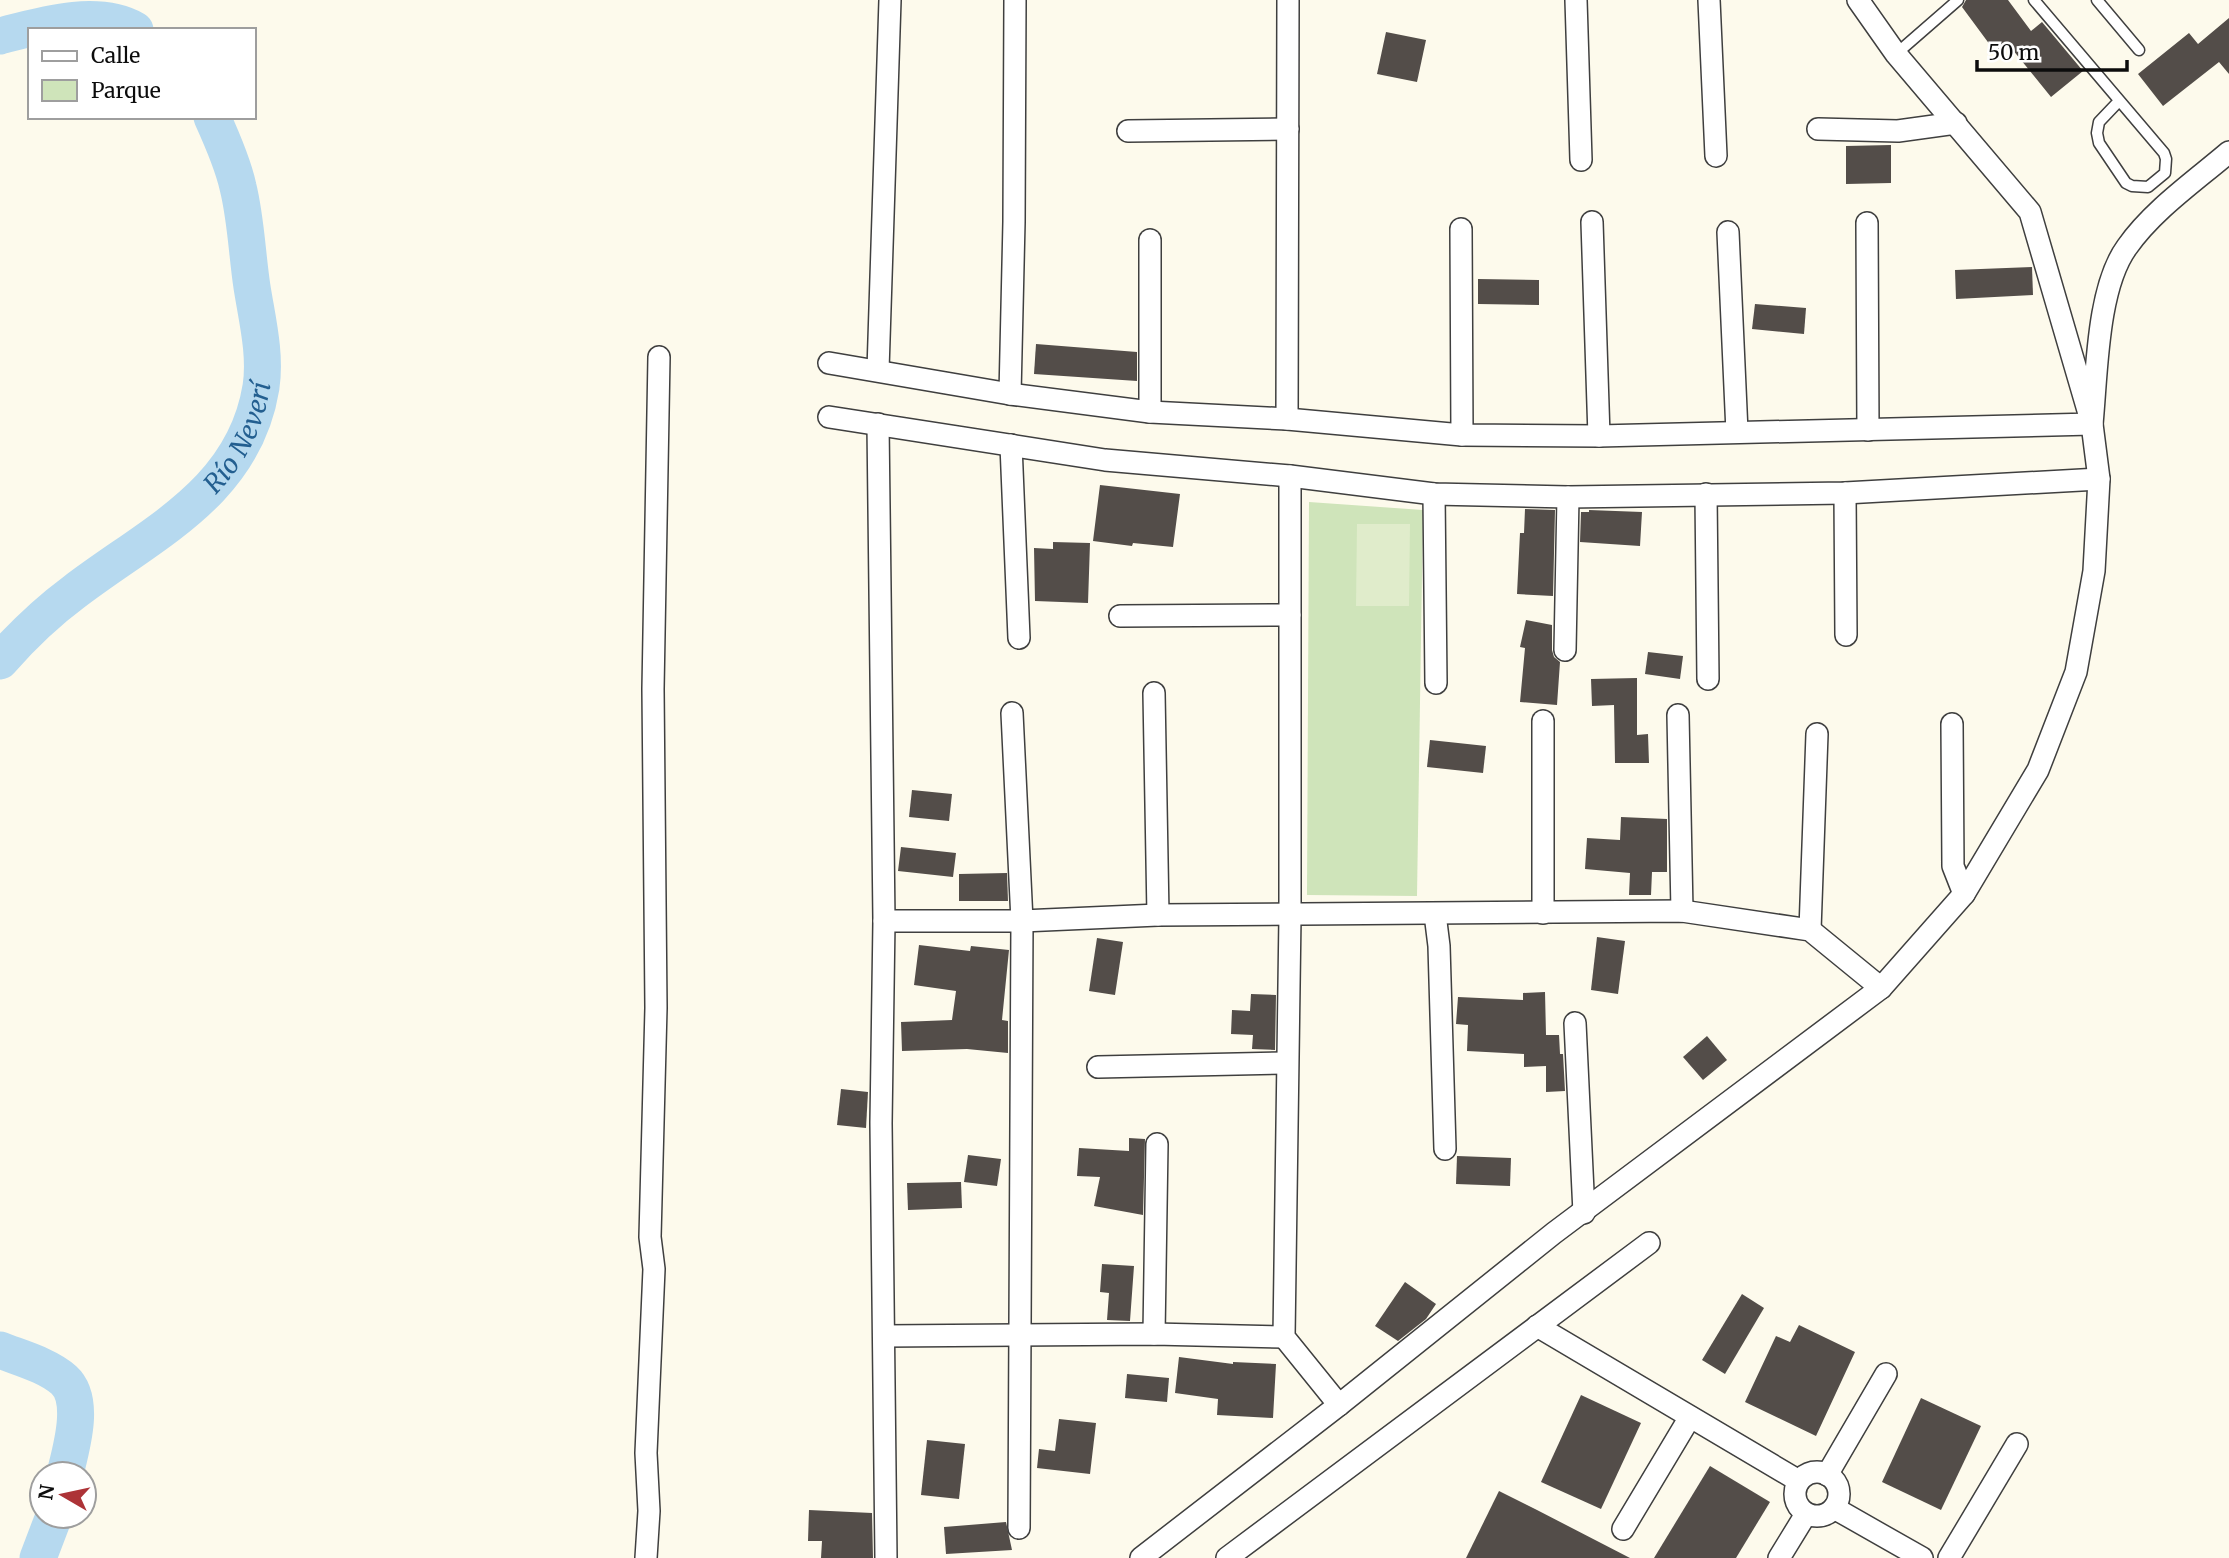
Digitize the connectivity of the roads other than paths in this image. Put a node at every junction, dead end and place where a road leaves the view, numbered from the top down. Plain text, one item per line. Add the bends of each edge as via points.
1 (890, 0) edge
2 (1015, 0) edge
3 (1288, 0) edge
4 (1576, 0) edge
5 (1709, 0) edge
6 (1858, 0) edge
7 (1958, 0) edge
8 (2034, 0) edge
9 (2097, 0) edge
10 (2139, 50) dead end
11 (1896, 54) junction
12 (2119, 101) junction
13 (1956, 122) junction
14 (1288, 129) junction
15 (1818, 129) dead end
16 (1128, 131) dead end
17 (2229, 152) edge
18 (1716, 156) dead end
19 (1581, 160) dead end
20 (1592, 222) dead end
21 (1867, 223) dead end
22 (1461, 229) dead end
23 (1728, 232) dead end
24 (1150, 240) dead end
25 (659, 357) dead end
26 (829, 363) dead end
27 (878, 370) junction
28 (1010, 394) junction
29 (1150, 412) junction
30 (829, 417) dead end
31 (1287, 419) junction
32 (878, 424) junction
33 (2092, 424) junction
34 (1868, 430) junction
35 (1737, 432) junction
36 (1462, 435) junction
37 (1599, 436) junction
38 (1011, 445) junction
39 (1290, 476) junction
40 (2099, 479) junction
41 (1845, 493) junction
42 (1434, 494) junction
43 (1706, 494) junction
44 (1568, 497) junction
45 (1290, 615) junction
46 (1120, 616) dead end
47 (1846, 635) dead end
48 (1019, 638) dead end
49 (1565, 650) dead end
50 (1708, 679) dead end
51 (1436, 683) dead end
52 (1154, 692) dead end
53 (1012, 713) dead end
54 (1678, 715) dead end
55 (1543, 721) dead end
56 (1952, 724) dead end
57 (1817, 734) dead end
58 (1964, 894) junction
59 (1682, 911) junction
60 (1543, 913) junction
61 (1435, 914) junction
62 (1158, 915) junction
63 (1290, 916) junction
64 (884, 921) junction
65 (1022, 921) junction
66 (1810, 930) junction
67 (1881, 988) junction
68 (1575, 1023) dead end
69 (1286, 1063) junction
70 (1098, 1067) dead end
71 (1157, 1144) dead end
72 (1445, 1149) dead end
73 (1584, 1213) junction
74 (1649, 1243) dead end
75 (1537, 1326) junction
76 (1154, 1334) junction
77 (1022, 1335) junction
78 (884, 1336) junction
79 (1283, 1338) junction
80 (1886, 1374) dead end
81 (1339, 1405) junction
82 (1690, 1417) junction
83 (2017, 1444) dead end
84 (1827, 1475) junction
85 (1799, 1481) junction
86 (1834, 1508) junction
87 (1806, 1514) junction
88 (1019, 1528) dead end
89 (1623, 1530) dead end
90 (646, 1558) edge
91 (886, 1558) edge
92 (1141, 1558) edge
93 (1227, 1558) edge
94 (1779, 1558) edge
95 (1922, 1558) edge
96 (1949, 1558) edge

1 - 27 street
2 - 28 street
3 - 14 street
4 - 19 street
5 - 18 street
6 - 11 street
7 - 11 lane
8 - 12 lane
9 - 10 lane
11 - 13 street
12 - 12 lane via 2166,159 2165,173 2147,187 2126,183 2099,143 2099,122
13 - 15 street via 1898,131
13 - 33 street via 2030,212
14 - 16 street
14 - 31 street
17 - 33 street via 2148,222 2125,248 2108,287
20 - 37 street
21 - 34 street
22 - 36 street
23 - 35 street
24 - 29 street
25 - 90 street via 653,689 656,1008 650,1237 654,1269
26 - 27 street
27 - 28 street
28 - 29 street
29 - 31 street
30 - 32 street
31 - 36 street
32 - 38 street
32 - 64 street
33 - 34 street
33 - 40 street
34 - 35 street
35 - 37 street
36 - 37 street
38 - 39 street via 1105,460
38 - 48 street
39 - 42 street
39 - 45 street
40 - 41 street
40 - 58 street via 2094,571 2076,673 2038,770
41 - 43 street
41 - 47 street
42 - 44 street
42 - 51 street
43 - 44 street
43 - 50 street
44 - 49 street
45 - 46 street
45 - 63 street
52 - 62 street
53 - 65 street
54 - 59 street
55 - 60 street
56 - 58 street via 1953,866
57 - 66 street
58 - 67 street
59 - 60 street
59 - 66 street
60 - 61 street
61 - 63 street
61 - 72 street
62 - 63 street
62 - 65 street
63 - 69 street
64 - 65 street
64 - 78 street
65 - 77 street
66 - 67 street
67 - 73 street
68 - 73 street
69 - 70 street
69 - 79 street
71 - 76 street
73 - 81 street
74 - 75 street
75 - 82 street
75 - 93 street
76 - 77 street
76 - 79 street
77 - 78 street
77 - 88 street
78 - 91 street
79 - 81 street
80 - 84 street
81 - 92 street
82 - 85 street
82 - 89 street
83 - 96 street
84 - 85 street via 1812,1472
84 - 86 street via 1838,1486
85 - 87 street via 1796,1502
86 - 87 street via 1822,1516
86 - 95 street
87 - 94 street

